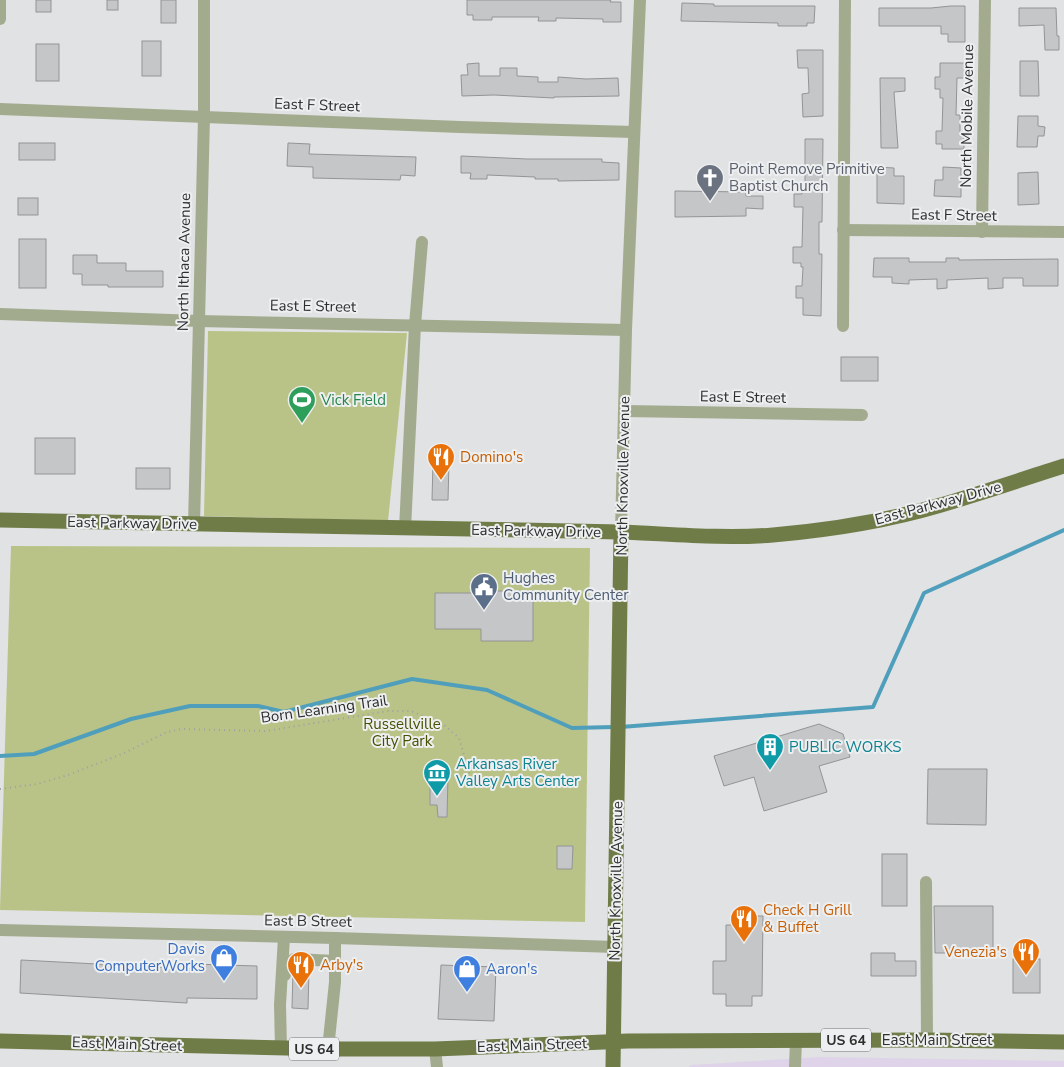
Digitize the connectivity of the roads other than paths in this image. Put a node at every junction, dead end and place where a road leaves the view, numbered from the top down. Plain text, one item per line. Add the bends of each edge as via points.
1 (0, 0) edge
2 (204, 0) edge
3 (640, 0) edge
4 (845, 0) edge
5 (985, 0) edge
6 (0, 18) edge
7 (0, 108) edge
8 (204, 117) junction
9 (634, 132) junction
10 (843, 230) junction
11 (982, 232) junction
12 (1064, 232) edge
13 (422, 242) dead end
14 (0, 314) edge
15 (199, 321) junction
16 (415, 324) junction
17 (842, 326) dead end
18 (626, 330) junction
19 (624, 411) junction
20 (862, 415) dead end
21 (1064, 466) edge
22 (0, 520) edge
23 (194, 525) junction
24 (405, 529) junction
25 (622, 532) junction
26 (926, 882) dead end
27 (0, 930) edge
28 (284, 936) junction
29 (335, 938) junction
30 (615, 947) junction
31 (335, 961) junction
32 (280, 1009) junction
33 (796, 1040) junction
34 (928, 1040) junction
35 (0, 1041) edge
36 (614, 1042) junction
37 (1064, 1042) edge
38 (281, 1048) junction
39 (435, 1048) junction
40 (328, 1049) junction
41 (437, 1067) edge
42 (613, 1067) edge
43 (795, 1067) edge

1 - 6 street
2 - 8 street, North Ithaca Avenue
3 - 9 street, North Knoxville Avenue
4 - 10 street
5 - 11 street, North Mobile Avenue
7 - 8 street, East F Street
8 - 9 street, East F Street
8 - 15 street, North Ithaca Avenue
9 - 18 street, North Knoxville Avenue
10 - 11 street, East F Street
10 - 17 street
11 - 12 street, East F Street
13 - 16 street
14 - 15 street, East E Street
15 - 16 street, East E Street
15 - 23 street, North Ithaca Avenue
16 - 18 street, East E Street
16 - 24 street
18 - 19 street, North Knoxville Avenue
19 - 20 street, East E Street
19 - 25 street, North Knoxville Avenue
21 - 25 main road, East Parkway Drive via 940,506 835,528 723,536
22 - 23 main road, East Parkway Drive
23 - 24 main road, East Parkway Drive
24 - 25 main road, East Parkway Drive
25 - 30 main road, North Knoxville Avenue
26 - 34 street
27 - 28 street, East B Street
28 - 29 street, East B Street
28 - 32 street
29 - 30 street, East B Street
29 - 31 street
30 - 36 main road, North Knoxville Avenue
31 - 32 street via 294,959 286,968 284,1003
31 - 40 street
32 - 38 street
33 - 34 main road, East Main Street / US 64
33 - 36 main road, East Main Street / US 64
33 - 43 street
34 - 37 main road, East Main Street / US 64
35 - 38 main road, East Main Street / US 64
36 - 39 main road, East Main Street / US 64
36 - 42 main road, North Knoxville Avenue
38 - 40 main road, East Main Street / US 64
39 - 40 main road, East Main Street / US 64
39 - 41 street

